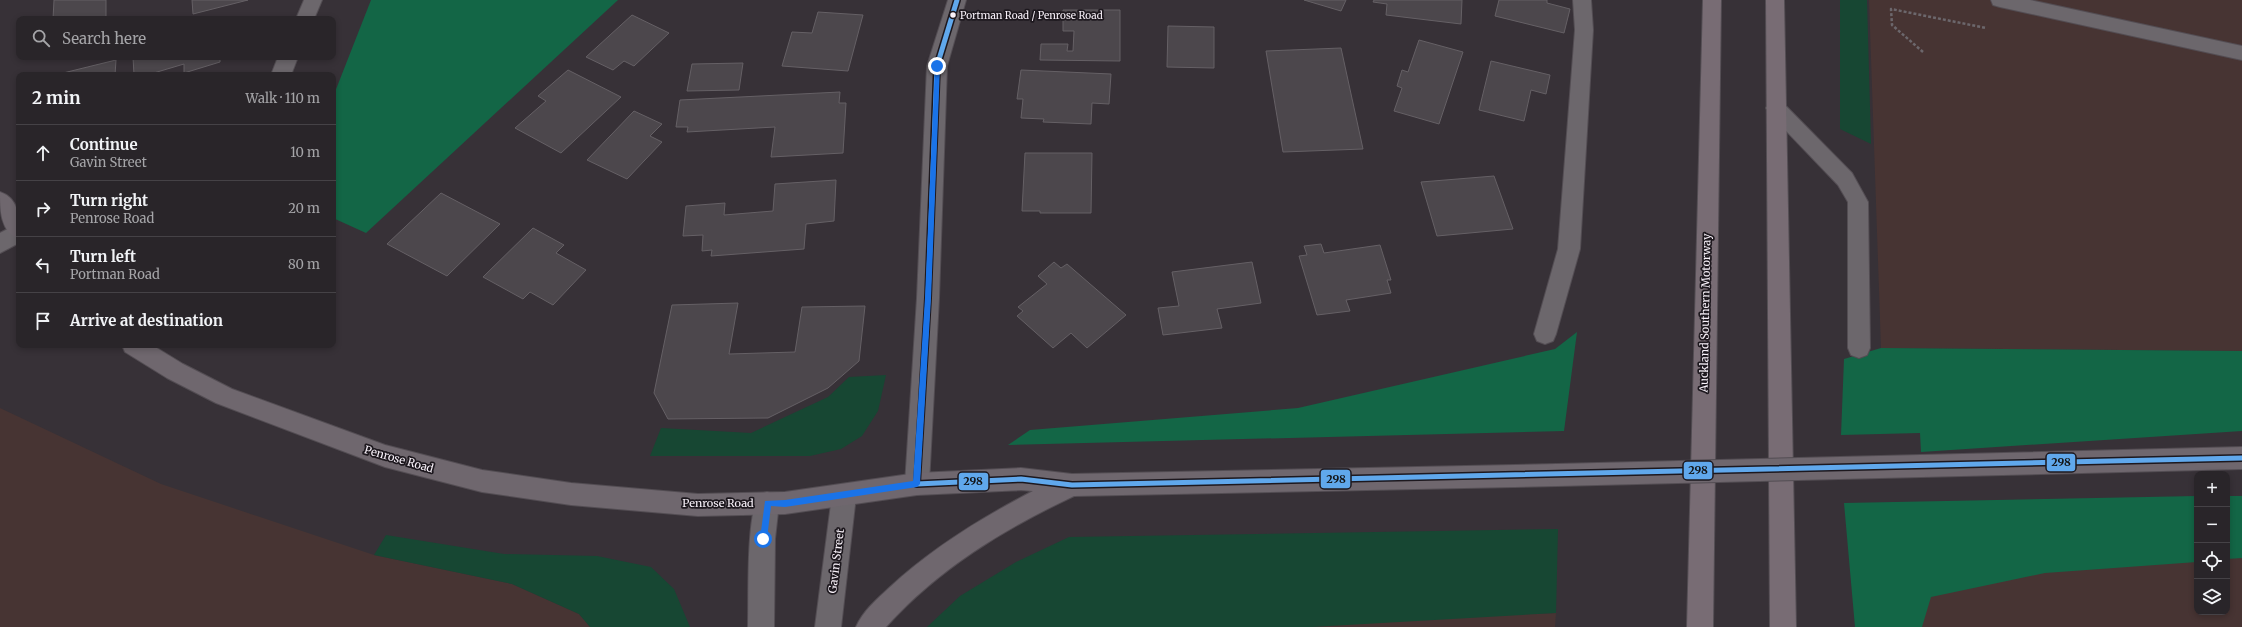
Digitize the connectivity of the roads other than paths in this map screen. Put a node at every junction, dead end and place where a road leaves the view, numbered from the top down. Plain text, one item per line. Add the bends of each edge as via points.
1 (313, 0) edge
2 (958, 0) edge
3 (1582, 0) edge
4 (1712, 0) edge
5 (1775, 0) edge
6 (2000, 0) edge
7 (306, 16) edge
8 (2242, 53) edge
9 (287, 60) edge
10 (282, 72) edge
11 (1776, 108) junction
12 (0, 202) edge
13 (16, 226) edge
14 (16, 233) edge
15 (0, 244) edge
16 (1545, 334) dead end
17 (138, 348) edge
18 (1859, 348) dead end
19 (2242, 458) edge
20 (917, 484) junction
21 (1072, 485) junction
22 (844, 496) junction
23 (768, 503) junction
24 (761, 627) edge
25 (828, 627) edge
26 (869, 627) edge
27 (1700, 627) edge
28 (1783, 627) edge

1 - 7 street
2 - 20 street via 937,66 928,298
3 - 16 street via 1584,30 1569,249
4 - 27 highway, Auckland Southern Motorway
5 - 11 highway
6 - 8 street
9 - 10 street
11 - 18 street via 1845,179 1858,202
11 - 28 highway
12 - 13 main road
14 - 15 street
17 - 23 main road, Penrose Road via 175,371 224,396 385,456 482,482 571,494 698,505
19 - 21 main road, Penrose Road, bridge
20 - 21 main road, Penrose Road via 1021,479
20 - 22 main road, Penrose Road
21 - 26 main road via 1025,507 969,540 906,589
22 - 23 main road, Penrose Road
22 - 25 street, Gavin Street
23 - 24 street via 763,539

